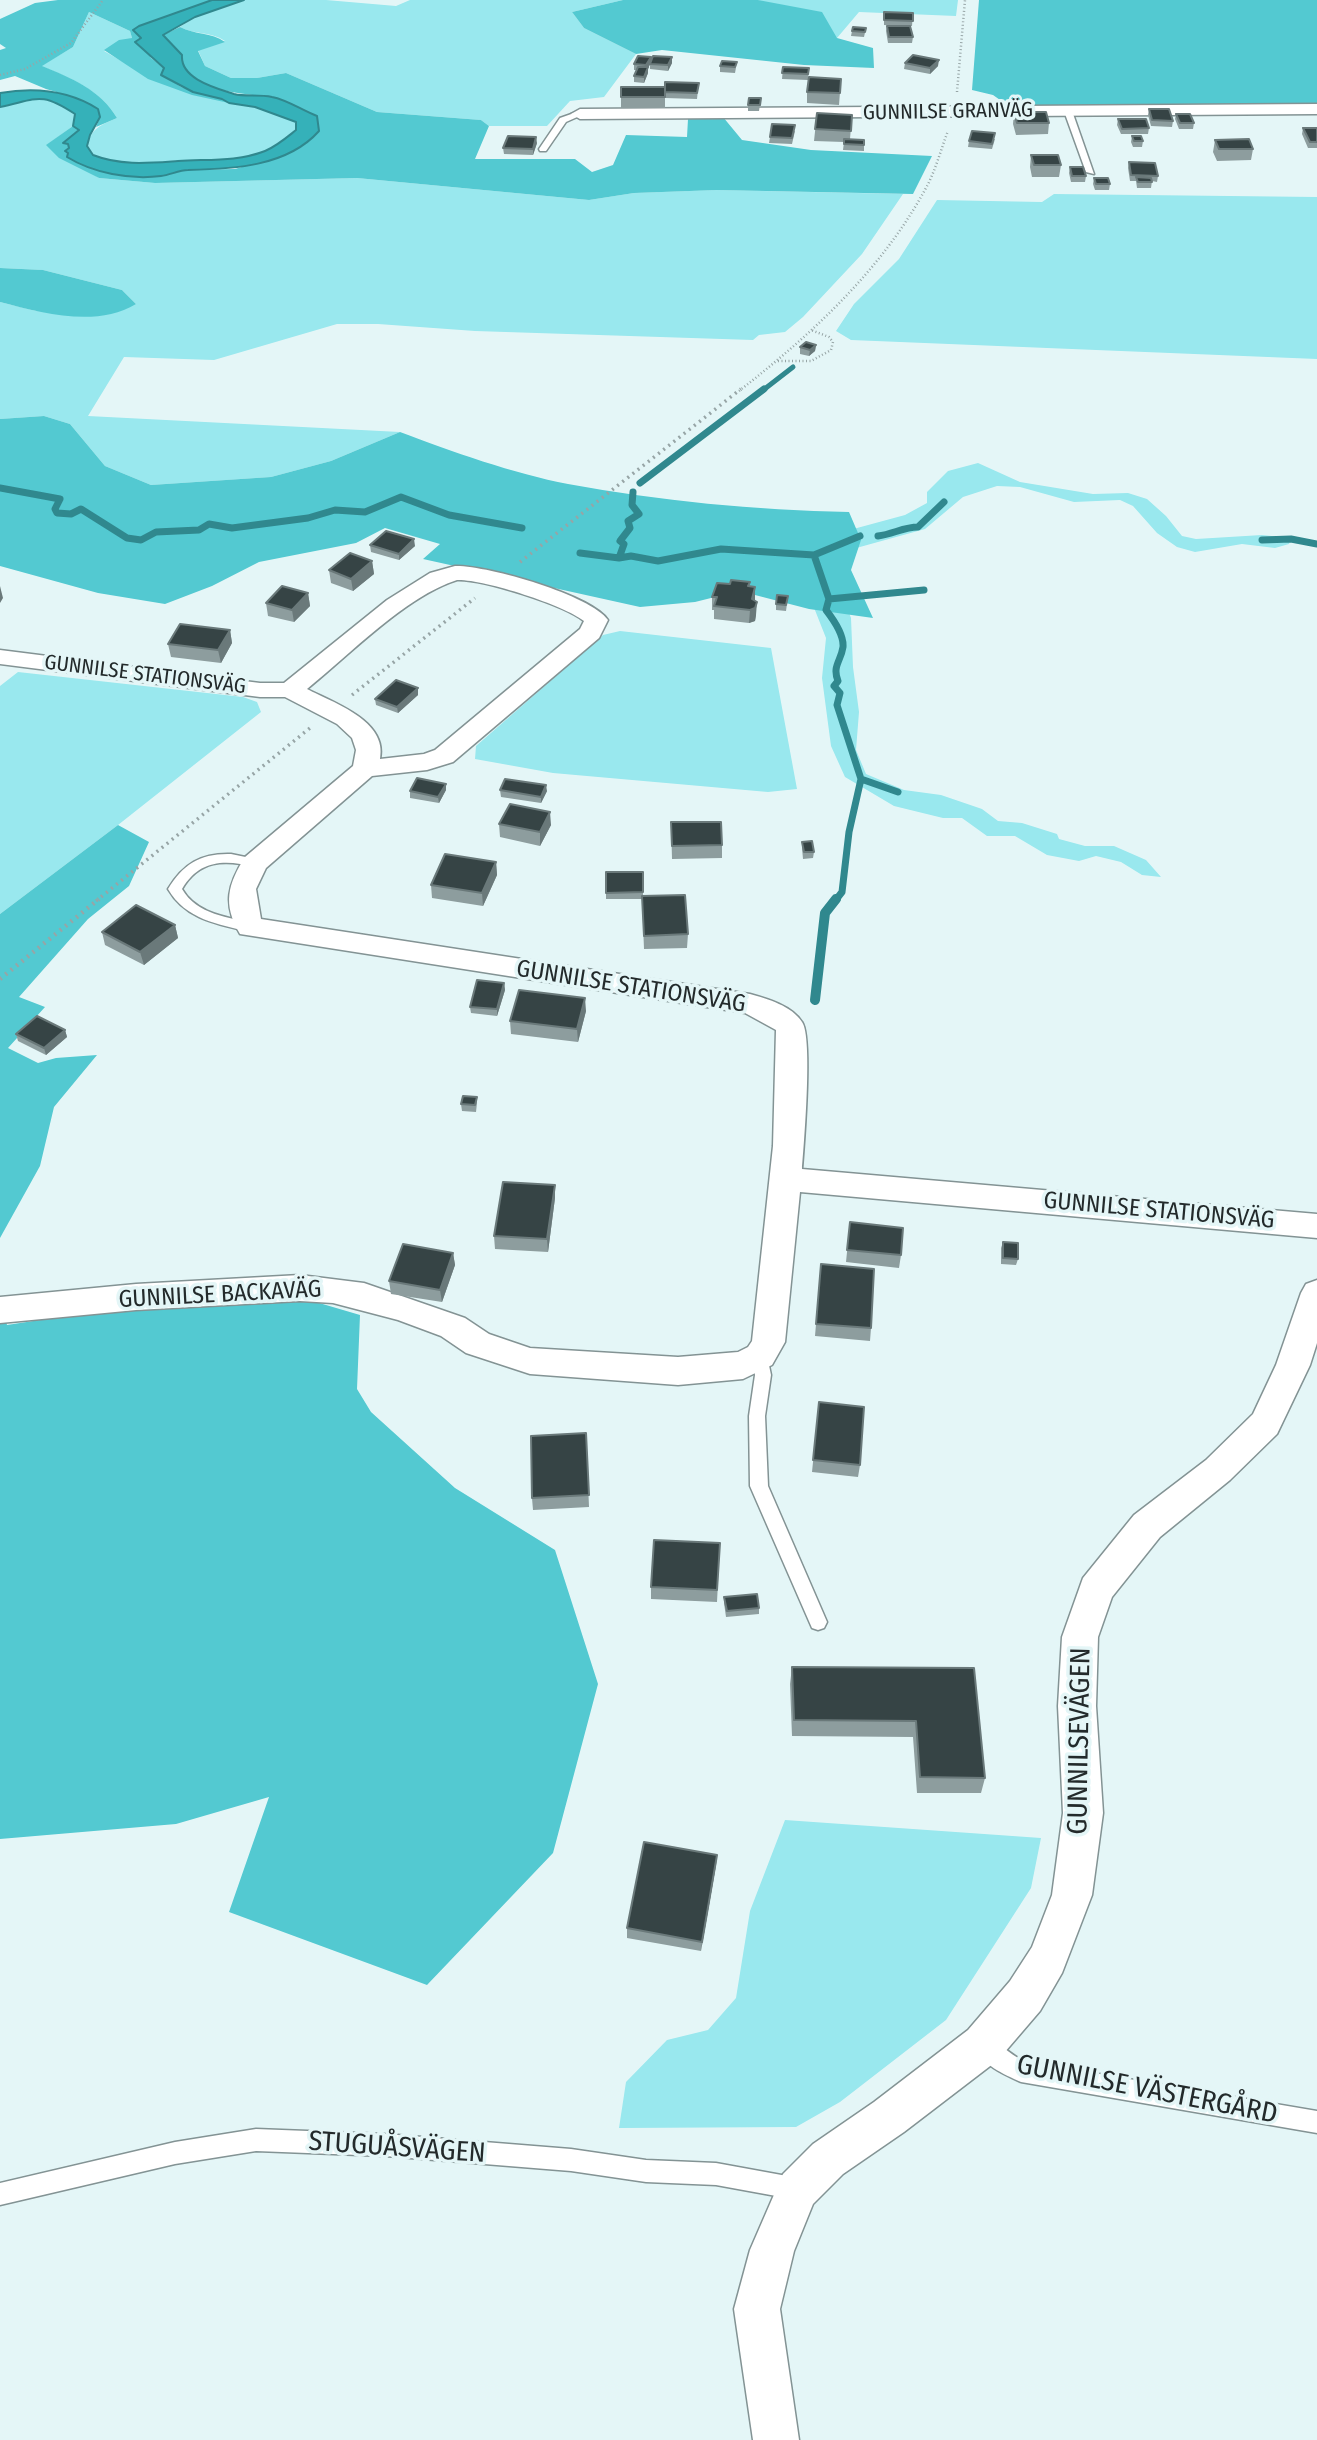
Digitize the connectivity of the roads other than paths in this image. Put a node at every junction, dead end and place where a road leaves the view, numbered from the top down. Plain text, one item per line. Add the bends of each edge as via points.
1 (1317, 109) edge
2 (1068, 111) junction
3 (580, 114) joint
4 (542, 149) dead end
5 (1091, 172) dead end
6 (0, 657) edge
7 (289, 691) junction
8 (365, 769) junction
9 (255, 863) junction
10 (250, 927) junction
11 (787, 1179) junction
12 (1317, 1226) edge
13 (1317, 1293) edge
14 (0, 1310) edge
15 (760, 1356) junction
16 (818, 1622) dead end
17 (983, 2045) junction
18 (1317, 2122) edge
19 (798, 2189) junction
20 (0, 2194) edge
21 (776, 2440) edge

1 - 2 street, GUNNILSE GRANVÄG
2 - 3 street, GUNNILSE GRANVÄG
2 - 5 lane
3 - 4 lane via 563,120
6 - 7 street, GUNNILSE STATIONSVÄG
7 - 8 street, GUNNILSE STATIONSVÄG via 356,726 369,750
7 - 8 street via 442,575 458,572 496,581 565,603 596,620 590,634 444,756
8 - 9 street
9 - 10 street via 242,889
9 - 10 lane via 216,856 189,869 175,889 179,900 196,912
10 - 11 street, GUNNILSE STATIONSVÄG via 750,1004 767,1011 791,1027
11 - 12 street, GUNNILSE STATIONSVÄG
11 - 15 street via 768,1342
13 - 17 street, GUNNILSEVÄGEN via 1293,1366 1265,1423 1217,1470 1147,1526 1096,1589 1080,1637 1077,1706 1083,1813 1072,1895 1048,1959 1025,1996
14 - 15 street, GUNNILSE BACKAVÄG via 216,1291 333,1290 408,1310 453,1327 499,1353 530,1361 678,1371 743,1365
15 - 16 lane via 759,1486
17 - 18 lane, GUNNILSE VÄSTERGÅRD via 1021,2071
17 - 19 street, GUNNILSEVÄGEN via 889,2118 828,2158
19 - 20 lane, STUGUÅSVÄGEN via 716,2174 646,2171 571,2160 256,2140 175,2153
19 - 21 street, GUNNILSEVÄGEN via 772,2250 757,2309

